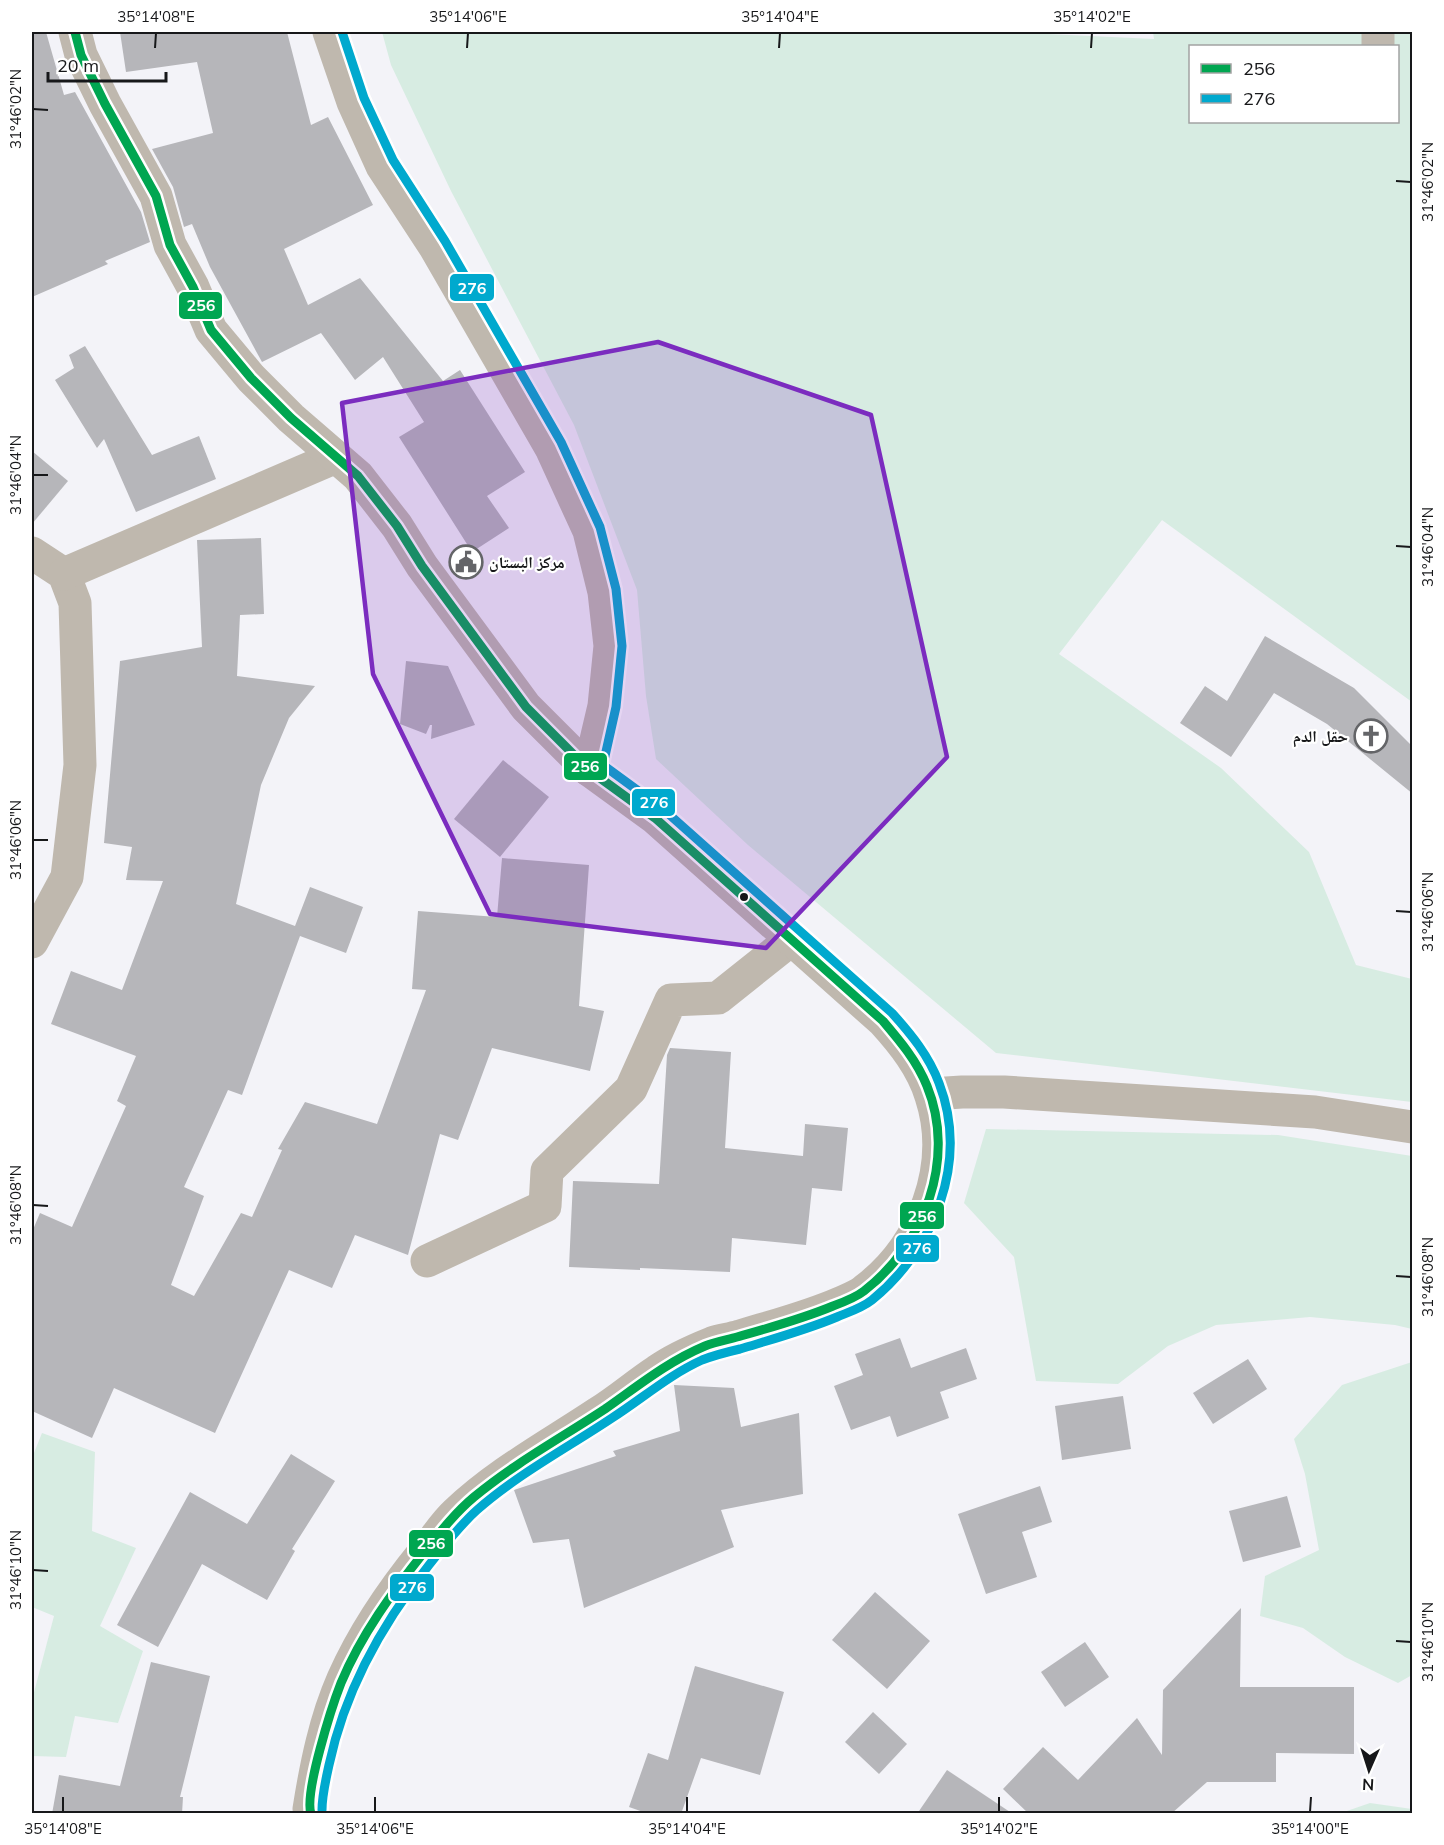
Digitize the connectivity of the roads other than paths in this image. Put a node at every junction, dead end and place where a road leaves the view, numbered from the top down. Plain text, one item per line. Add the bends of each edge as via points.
1 (75, 32) edge
2 (329, 32) edge
3 (336, 457) junction
4 (32, 553) edge
5 (64, 574) junction
6 (589, 770) junction
7 (792, 939) junction
8 (32, 942) edge
9 (931, 1094) junction
10 (1413, 1127) edge
11 (427, 1261) dead end
12 (311, 1814) edge

1 - 3 street via 81,55 156,196 170,245 211,330 251,378
2 - 6 street via 352,102 382,166 435,247 551,448 589,531 604,592 610,646 604,706
3 - 5 street
3 - 6 street via 358,476 397,526 526,707
4 - 5 street
5 - 8 street via 75,603 80,765 67,877
6 - 7 street via 655,818
7 - 9 street via 883,1021 913,1058
7 - 11 street via 718,998 671,1000 631,1089 548,1171 544,1206
9 - 10 street via 1004,1092 1315,1112
9 - 12 street via 938,1119 935,1178 917,1228 886,1272 863,1292 829,1308 713,1343 660,1368 599,1413 545,1445 455,1514 404,1576 366,1634 344,1679 315,1769

